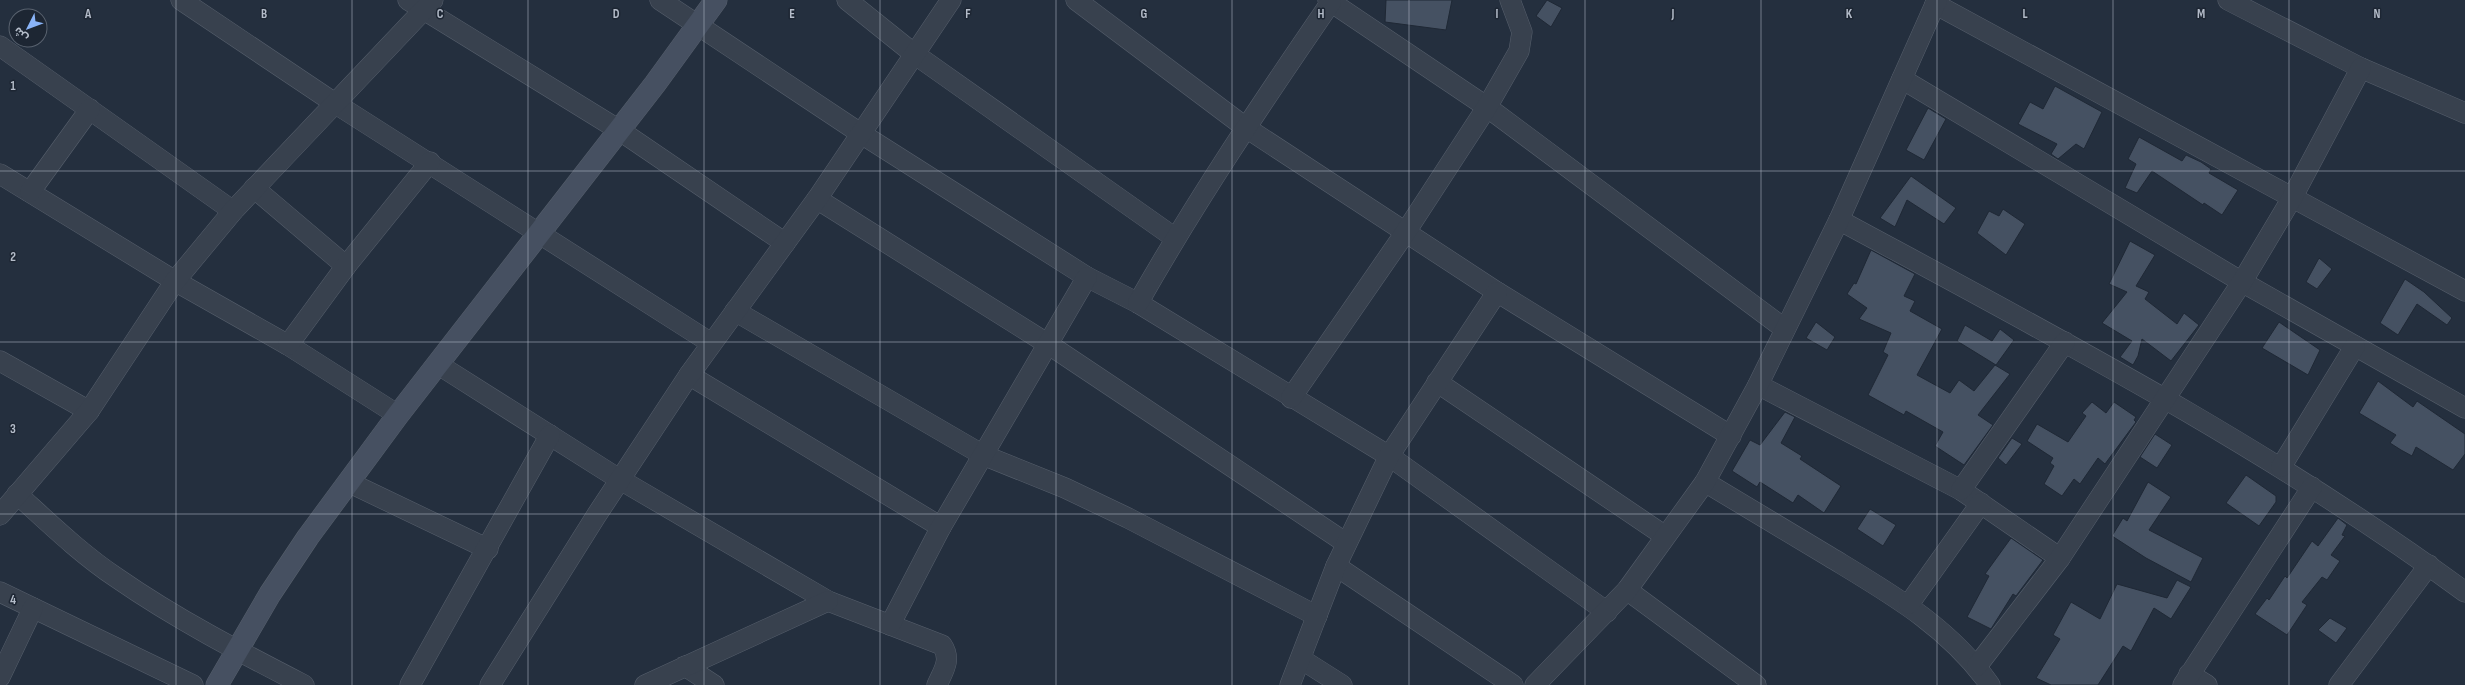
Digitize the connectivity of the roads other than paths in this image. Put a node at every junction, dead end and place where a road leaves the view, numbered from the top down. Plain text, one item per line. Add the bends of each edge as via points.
1 (181, 0) edge
2 (660, 0) edge
3 (716, 0) edge
4 (847, 0) edge
5 (951, 0) edge
6 (1076, 0) edge
7 (1510, 0) edge
8 (2228, 0) edge
9 (1329, 1) edge
10 (1936, 2) edge
11 (421, 4) edge
12 (698, 24) junction
13 (0, 46) edge
14 (913, 53) junction
15 (2361, 68) junction
16 (1902, 79) junction
17 (336, 104) junction
18 (1487, 107) junction
19 (90, 109) junction
20 (2465, 113) edge
21 (1245, 127) junction
22 (619, 130) junction
23 (860, 132) junction
24 (430, 162) junction
25 (0, 174) edge
26 (254, 188) junction
27 (30, 192) junction
28 (2292, 198) junction
29 (817, 199) junction
30 (233, 211) junction
31 (1839, 220) junction
32 (540, 232) junction
33 (1405, 233) junction
34 (1175, 238) junction
35 (785, 243) junction
36 (346, 266) junction
37 (1086, 277) junction
38 (175, 282) junction
39 (2242, 282) junction
40 (2465, 291) edge
41 (1497, 292) junction
42 (1138, 303) junction
43 (735, 311) junction
44 (1785, 329) junction
45 (2064, 342) junction
46 (711, 343) junction
47 (1048, 344) junction
48 (288, 346) junction
49 (2355, 346) junction
50 (0, 361) edge
51 (439, 365) junction
52 (689, 375) junction
53 (1437, 382) junction
54 (1758, 385) junction
55 (1291, 398) junction
56 (2165, 400) junction
57 (2465, 408) edge
58 (88, 411) junction
59 (398, 415) junction
60 (550, 435) junction
61 (1731, 436) junction
62 (983, 455) junction
63 (1389, 456) junction
64 (2281, 467) junction
65 (620, 479) junction
66 (348, 482) junction
67 (1705, 482) junction
68 (2312, 487) junction
69 (1961, 490) junction
70 (17, 494) junction
71 (1981, 503) junction
72 (0, 515) edge
73 (941, 528) junction
74 (1666, 536) junction
75 (1346, 543) junction
76 (488, 549) junction
77 (2060, 558) junction
78 (2429, 565) junction
79 (1336, 566) junction
80 (1627, 590) junction
81 (0, 592) edge
82 (2465, 592) edge
83 (828, 601) junction
84 (1909, 604) junction
85 (33, 608) junction
86 (1607, 612) junction
87 (1317, 616) junction
88 (890, 625) junction
89 (236, 650) junction
90 (1301, 659) junction
91 (685, 666) junction
92 (1977, 666) junction
93 (0, 677) edge
94 (2186, 679) edge
95 (193, 685) edge
96 (217, 685) edge
97 (304, 685) edge
98 (410, 685) edge
99 (490, 685) edge
100 (645, 685) edge
101 (714, 685) edge
102 (937, 685) edge
103 (1290, 685) edge
104 (1342, 685) edge
105 (1513, 685) edge
106 (1535, 685) edge
107 (1756, 685) edge
108 (1990, 685) edge
109 (2207, 685) edge
110 (2339, 685) edge

1 - 17 street
2 - 12 street
3 - 12 street
4 - 14 street
5 - 14 street
6 - 21 street
7 - 18 street via 1522,32 1519,51
8 - 15 street
9 - 18 street
9 - 21 street
10 - 16 street
10 - 28 street
11 - 17 street
11 - 22 street
12 - 22 street
12 - 23 street
13 - 19 street
14 - 23 street
14 - 34 street
15 - 20 street
15 - 28 street
16 - 31 street
16 - 39 street
17 - 24 street
17 - 26 street
18 - 33 street
18 - 44 street
19 - 27 street
19 - 30 street
21 - 33 street
21 - 34 street
22 - 32 street
22 - 35 street
23 - 29 street
23 - 37 street
24 - 32 street
24 - 36 street
25 - 27 street
26 - 30 street
26 - 36 street
27 - 38 street
28 - 39 street
28 - 40 street
29 - 35 street
29 - 47 street
30 - 38 street
31 - 44 street
31 - 45 street
32 - 46 street
32 - 51 street
33 - 41 street
33 - 55 street
34 - 42 street
35 - 43 street
36 - 48 street
37 - 42 street
37 - 47 street
38 - 48 street
38 - 58 street
39 - 49 street
39 - 56 street
41 - 53 street
41 - 61 street
42 - 55 street
43 - 46 street
43 - 62 street
44 - 54 street
45 - 56 street
45 - 69 street
46 - 52 street
47 - 62 street
47 - 75 street
48 - 59 street
49 - 57 street
49 - 64 street
50 - 58 street
51 - 59 street
51 - 60 street
52 - 65 street
52 - 73 street
53 - 63 street
53 - 74 street
54 - 61 street
54 - 69 street
55 - 63 street
56 - 64 street
56 - 77 street
58 - 70 street
59 - 66 street
60 - 65 street
60 - 76 street
61 - 67 street
62 - 73 street
62 - 87 street via 1065,488
63 - 75 street
63 - 86 street
64 - 68 street
65 - 83 street
65 - 99 street
66 - 76 street
66 - 89 street via 289,564
67 - 74 street
67 - 84 street
68 - 78 street
68 - 94 street
69 - 71 street
70 - 72 street
70 - 89 street via 76,547 116,578
71 - 77 street
71 - 84 street
73 - 88 street
74 - 80 street
75 - 79 street
76 - 98 street
77 - 92 street
78 - 82 street
78 - 110 street
79 - 87 street
79 - 105 street
80 - 86 street
80 - 107 street
81 - 85 street
83 - 88 street
83 - 91 street
84 - 92 street
85 - 93 street
85 - 95 street
86 - 106 street
87 - 90 street
88 - 102 street via 942,645 947,652 948,661
89 - 96 street
89 - 97 street
90 - 103 street
90 - 104 street
91 - 100 street
91 - 101 street
92 - 108 street
94 - 109 street

